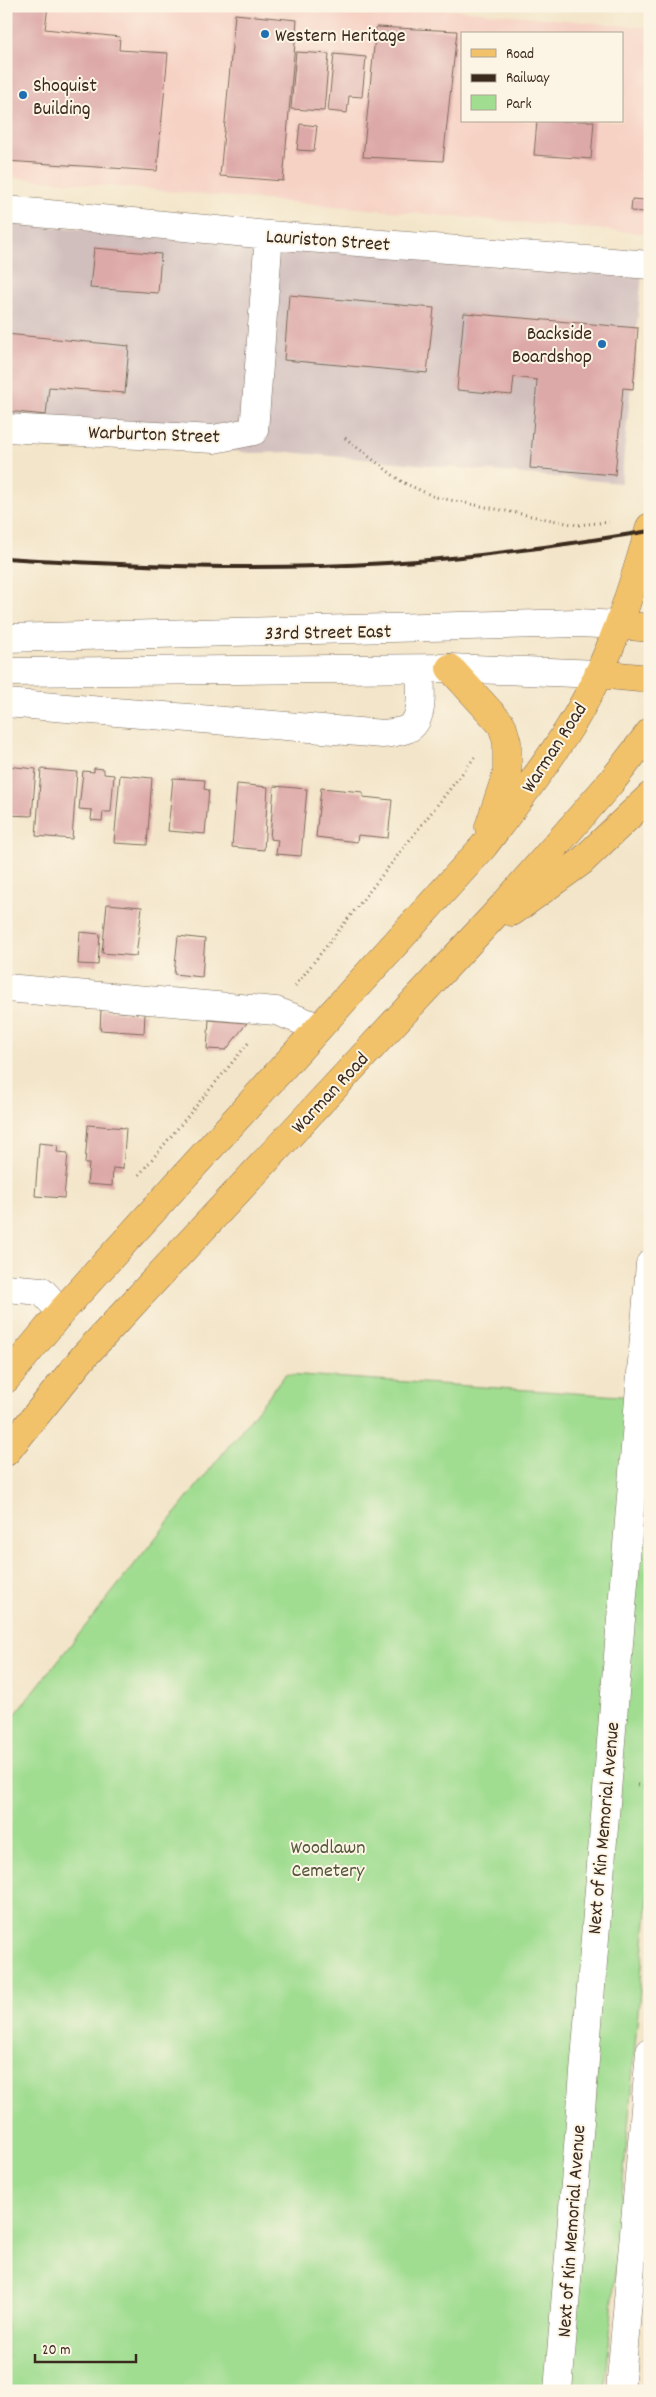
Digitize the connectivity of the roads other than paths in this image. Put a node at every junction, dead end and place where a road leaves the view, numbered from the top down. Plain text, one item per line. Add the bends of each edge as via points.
1 (6, 210) edge
2 (269, 235) junction
3 (650, 265) edge
4 (6, 428) edge
5 (650, 526) edge
6 (620, 625) junction
7 (650, 628) edge
8 (6, 638) edge
9 (450, 668) junction
10 (420, 669) junction
11 (6, 672) edge
12 (598, 674) junction
13 (650, 679) edge
14 (6, 702) edge
15 (650, 732) edge
16 (650, 796) edge
17 (483, 847) junction
18 (465, 946) junction
19 (6, 988) edge
20 (318, 1027) junction
21 (650, 1264) edge
22 (6, 1288) edge
23 (61, 1312) junction
24 (6, 1379) edge
25 (6, 1452) edge
26 (650, 2052) edge
27 (558, 2391) edge
28 (620, 2391) edge

1 - 2 street, Lauriston Street
2 - 3 street, Lauriston Street
2 - 4 street, Warburton Street via 254,431 214,439
5 - 6 main road, Warman Road
6 - 7 main road, 33rd Street East
6 - 8 street, 33rd Street East via 578,623
6 - 12 main road, Warman Road
9 - 10 street, 33rd Street East
9 - 12 street, 33rd Street East
9 - 17 main road via 502,725 507,742 507,774
10 - 11 street, 33rd Street East
10 - 14 street via 420,709 416,719 408,728 383,734
12 - 13 main road, 33rd Street East
12 - 17 main road, Warman Road via 555,750
15 - 18 main road, Warman Road via 612,781
16 - 18 main road via 581,862
17 - 20 main road, Warman Road
18 - 25 main road, Warman Road via 85,1355
19 - 20 street via 276,1011
20 - 23 main road, Warman Road
21 - 27 street, Next of Kin Memorial Avenue
22 - 23 street via 42,1291
23 - 24 main road, Warman Road
26 - 28 street

